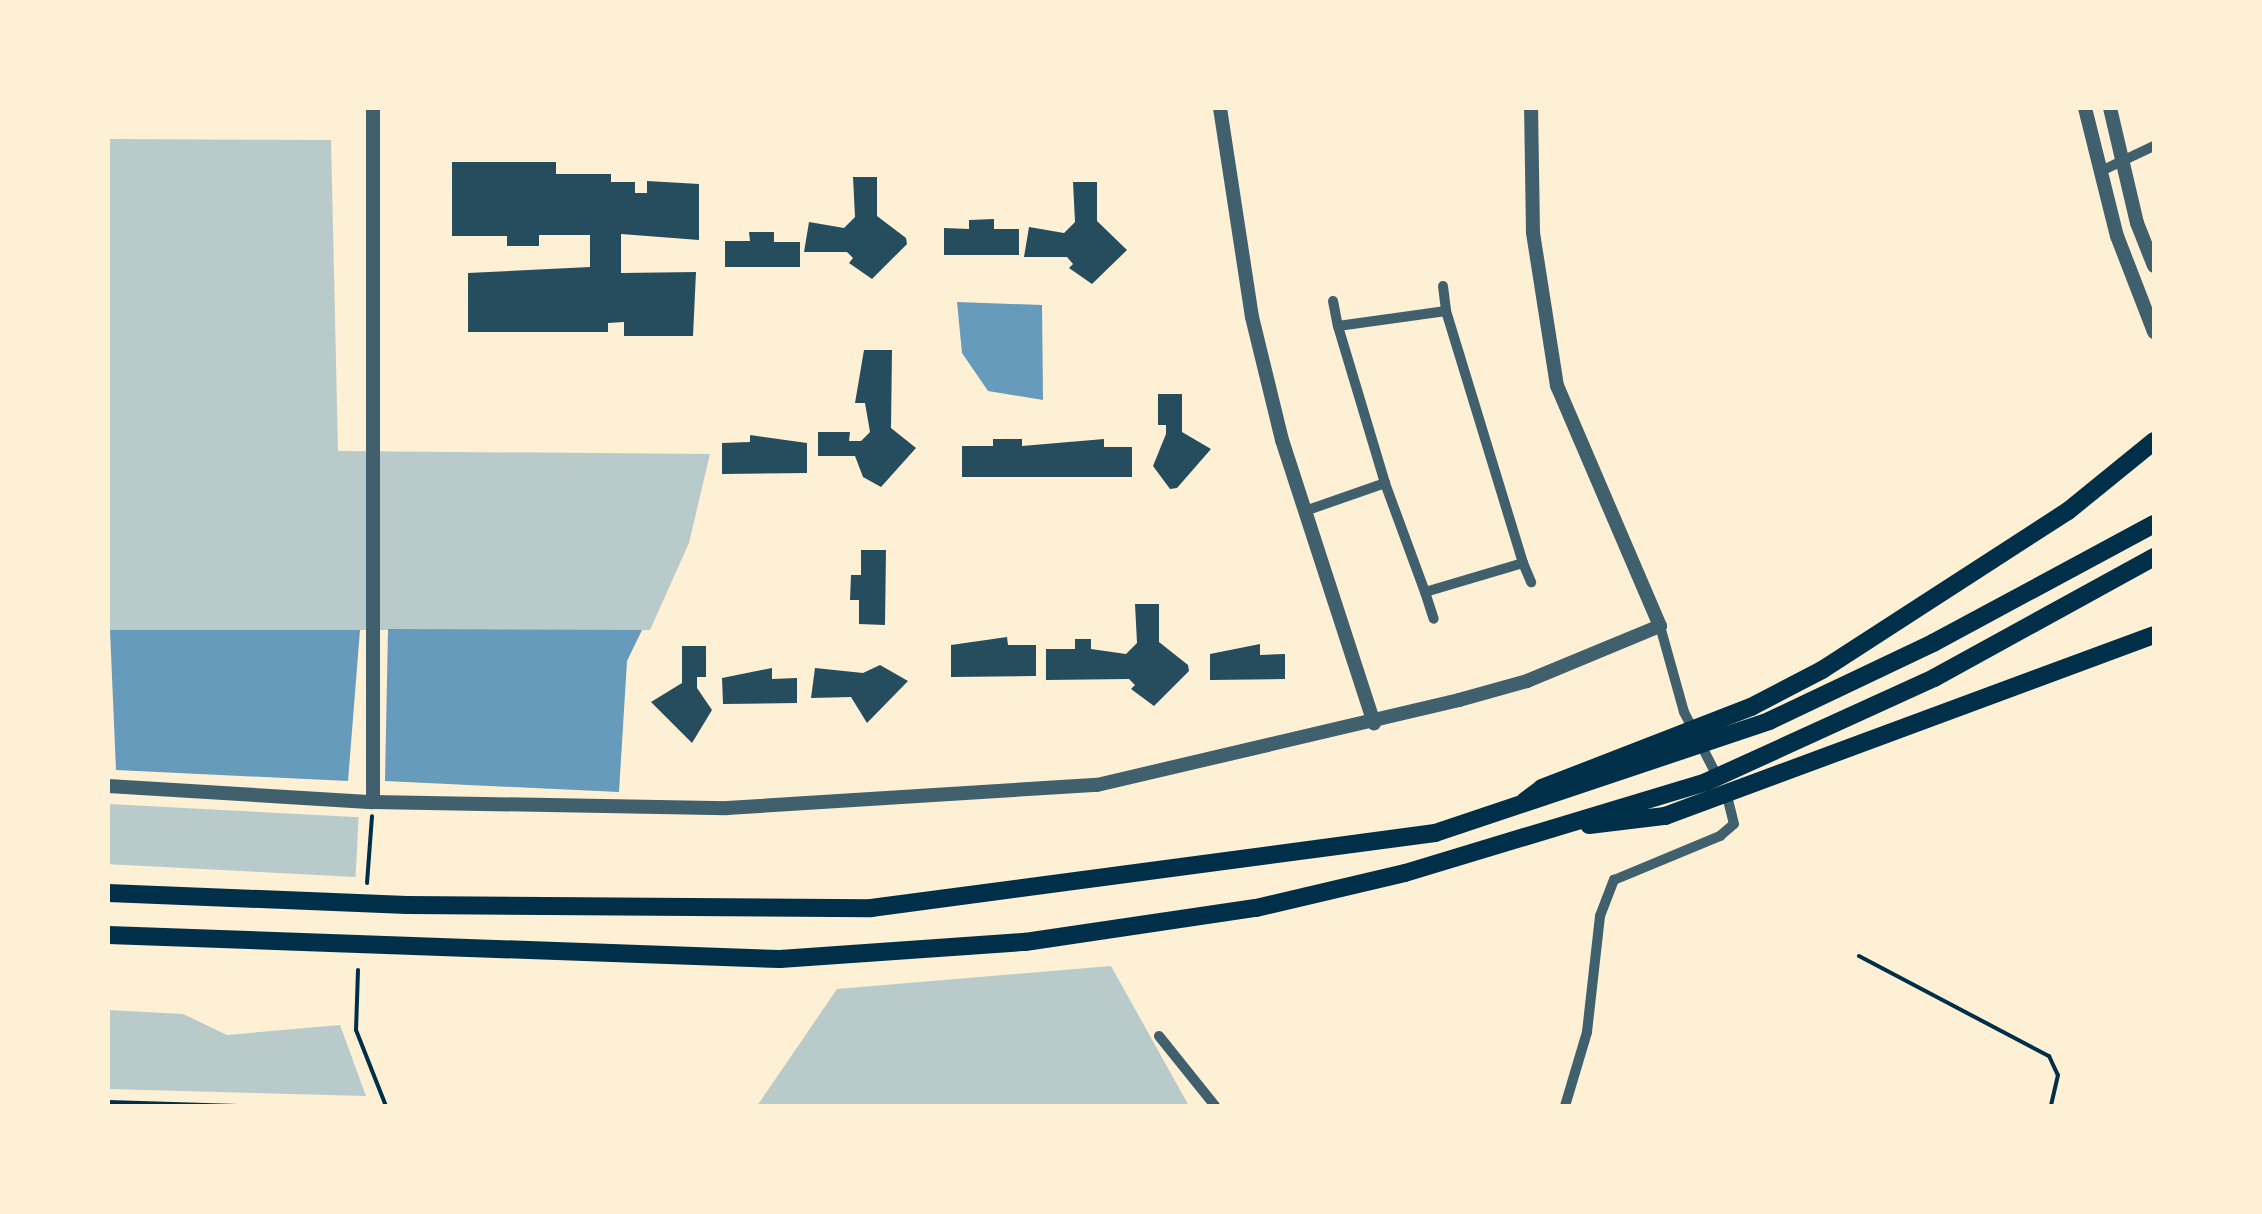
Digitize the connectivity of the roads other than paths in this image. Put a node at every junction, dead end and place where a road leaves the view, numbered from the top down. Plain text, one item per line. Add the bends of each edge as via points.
1 (373, 108) edge
2 (1220, 108) edge
3 (1532, 108) edge
4 (2086, 108) edge
5 (2110, 108) edge
6 (2154, 146) edge
7 (2125, 160) junction
8 (2101, 171) junction
9 (2154, 266) edge
10 (1443, 286) dead end
11 (1333, 301) dead end
12 (1446, 310) junction
13 (1338, 326) junction
14 (2154, 332) edge
15 (2154, 441) edge
16 (1385, 484) junction
17 (1305, 511) junction
18 (2154, 524) edge
19 (2154, 557) edge
20 (1523, 563) junction
21 (1532, 582) dead end
22 (1425, 592) junction
23 (1434, 620) dead end
24 (1660, 626) junction
25 (2154, 635) edge
26 (1374, 723) junction
27 (108, 786) edge
28 (373, 802) junction
29 (1515, 809) junction
30 (1558, 827) junction
31 (108, 893) edge
32 (108, 935) edge
33 (1160, 1036) dead end
34 (1215, 1106) edge
35 (1566, 1106) edge

1 - 28 street
2 - 17 street via 1252,317
3 - 24 street via 1533,232 1557,386
4 - 8 street
5 - 7 street
6 - 7 street
7 - 8 street
7 - 9 street via 2137,223
8 - 14 street via 2116,236
10 - 12 street
11 - 13 street
12 - 13 street
12 - 20 street
13 - 16 street
15 - 29 highway via 2068,511 1822,670 1751,708 1542,788
16 - 17 street
16 - 22 street
17 - 26 street
18 - 29 highway via 1933,643 1768,721
19 - 30 highway via 1966,662 1706,782
20 - 21 street
20 - 22 street
22 - 23 street
24 - 26 street via 1527,681
24 - 35 street via 1684,712 1732,805 1734,824 1614,880 1600,916 1587,1032
25 - 30 highway via 1665,816
26 - 28 street via 1096,785 727,808
27 - 28 street
29 - 31 highway via 1435,833 872,908 407,906
30 - 32 highway via 1256,908 908,954 613,957
33 - 34 street

